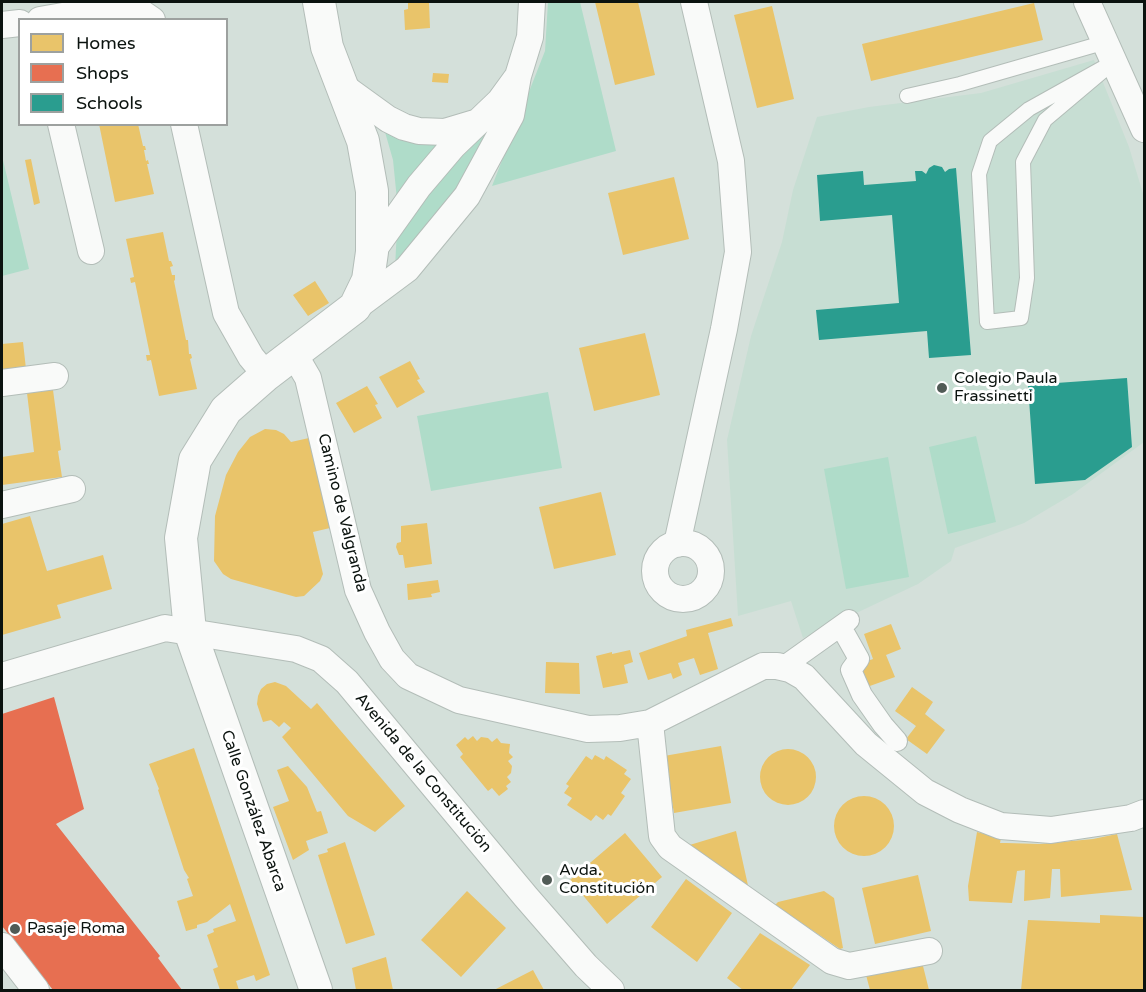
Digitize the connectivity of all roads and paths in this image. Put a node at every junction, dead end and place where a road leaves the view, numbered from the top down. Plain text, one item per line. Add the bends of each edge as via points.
1 (319, 2) edge
2 (532, 2) edge
3 (694, 2) edge
4 (1087, 2) edge
5 (52, 18) edge
6 (149, 18) edge
7 (18, 22) edge
8 (2, 25) edge
9 (1110, 52) junction
10 (518, 76) junction
11 (341, 85) junction
12 (907, 96) dead end
13 (1143, 114) edge
14 (478, 122) junction
15 (61, 126) edge
16 (184, 126) edge
17 (91, 251) dead end
18 (372, 252) junction
19 (355, 307) junction
20 (294, 354) junction
21 (266, 375) junction
22 (55, 376) dead end
23 (2, 383) edge
24 (72, 489) dead end
25 (2, 505) edge
26 (677, 544) dead end
27 (190, 631) junction
28 (783, 667) junction
29 (2, 676) edge
30 (650, 723) junction
31 (897, 741) dead end
32 (1144, 813) edge
33 (2, 946) edge
34 (929, 951) dead end
35 (36, 990) edge
36 (316, 990) edge
37 (610, 990) edge

1 - 11 street via 327,47
2 - 10 street via 530,37
3 - 26 street via 731,161 738,252
4 - 9 street
5 - 6 street via 133,7
7 - 8 street
9 - 9 lane via 990,141 979,174 987,322 1021,318 1027,278 1023,162 1045,120
9 - 12 lane
9 - 13 street
10 - 14 street
10 - 19 street via 511,116 467,196 407,269
11 - 14 street via 404,128 445,132
11 - 18 street via 363,141 372,190
14 - 18 street via 419,186
15 - 17 street
16 - 21 street via 226,313
18 - 19 street via 368,280
19 - 20 street, Calle González Abarca
20 - 21 street, Calle González Abarca
20 - 30 street, Camino de Valgranda via 308,378 358,590 376,632 408,676 459,700 588,729
21 - 27 street, Calle González Abarca via 226,410 195,460 181,538
22 - 23 street
24 - 25 street
27 - 29 street, Avenida de la Constitución via 165,628
27 - 36 street, Calle González Abarca
27 - 37 street, Avenida de la Constitución via 296,649 321,659 347,682 526,897
28 - 30 street, Camino de Valgranda via 763,666
28 - 31 street via 845,624 859,659 851,670 862,695
28 - 32 street via 804,677 866,744 925,792 960,810 1000,826 1052,830
30 - 34 street via 662,836 670,847 832,961 849,966
33 - 35 street

